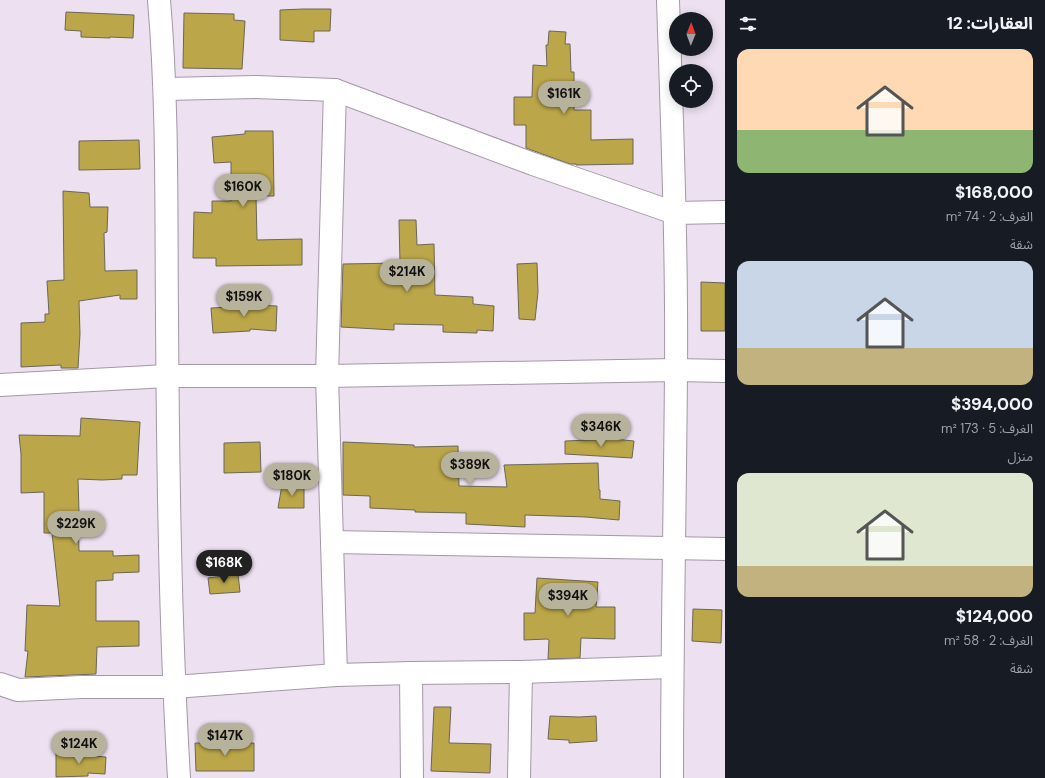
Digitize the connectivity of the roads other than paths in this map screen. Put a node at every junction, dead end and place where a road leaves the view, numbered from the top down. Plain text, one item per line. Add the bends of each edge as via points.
1 (159, 0) edge
2 (668, 0) edge
3 (165, 88) junction
4 (336, 90) junction
5 (725, 212) edge
6 (675, 213) junction
7 (676, 370) junction
8 (725, 371) edge
9 (167, 376) junction
10 (327, 376) junction
11 (0, 385) edge
12 (332, 542) junction
13 (673, 549) junction
14 (725, 549) edge
15 (672, 667) junction
16 (521, 672) junction
17 (411, 673) junction
18 (336, 675) junction
19 (0, 684) edge
20 (174, 687) junction
21 (179, 778) edge
22 (412, 778) edge
23 (519, 778) edge
24 (672, 778) edge

1 - 3 street
2 - 6 street
3 - 4 street via 256,87
3 - 9 street
4 - 6 street via 533,164
4 - 10 street
5 - 6 street
6 - 7 street
7 - 8 street
7 - 10 street
7 - 13 street
9 - 10 street
9 - 11 street
9 - 20 street
10 - 12 street
12 - 13 street
12 - 18 street
13 - 14 street
13 - 15 street
15 - 16 street
15 - 24 street
16 - 17 street
16 - 23 street
17 - 18 street
17 - 22 street
18 - 20 street
19 - 20 street via 18,690
20 - 21 street

